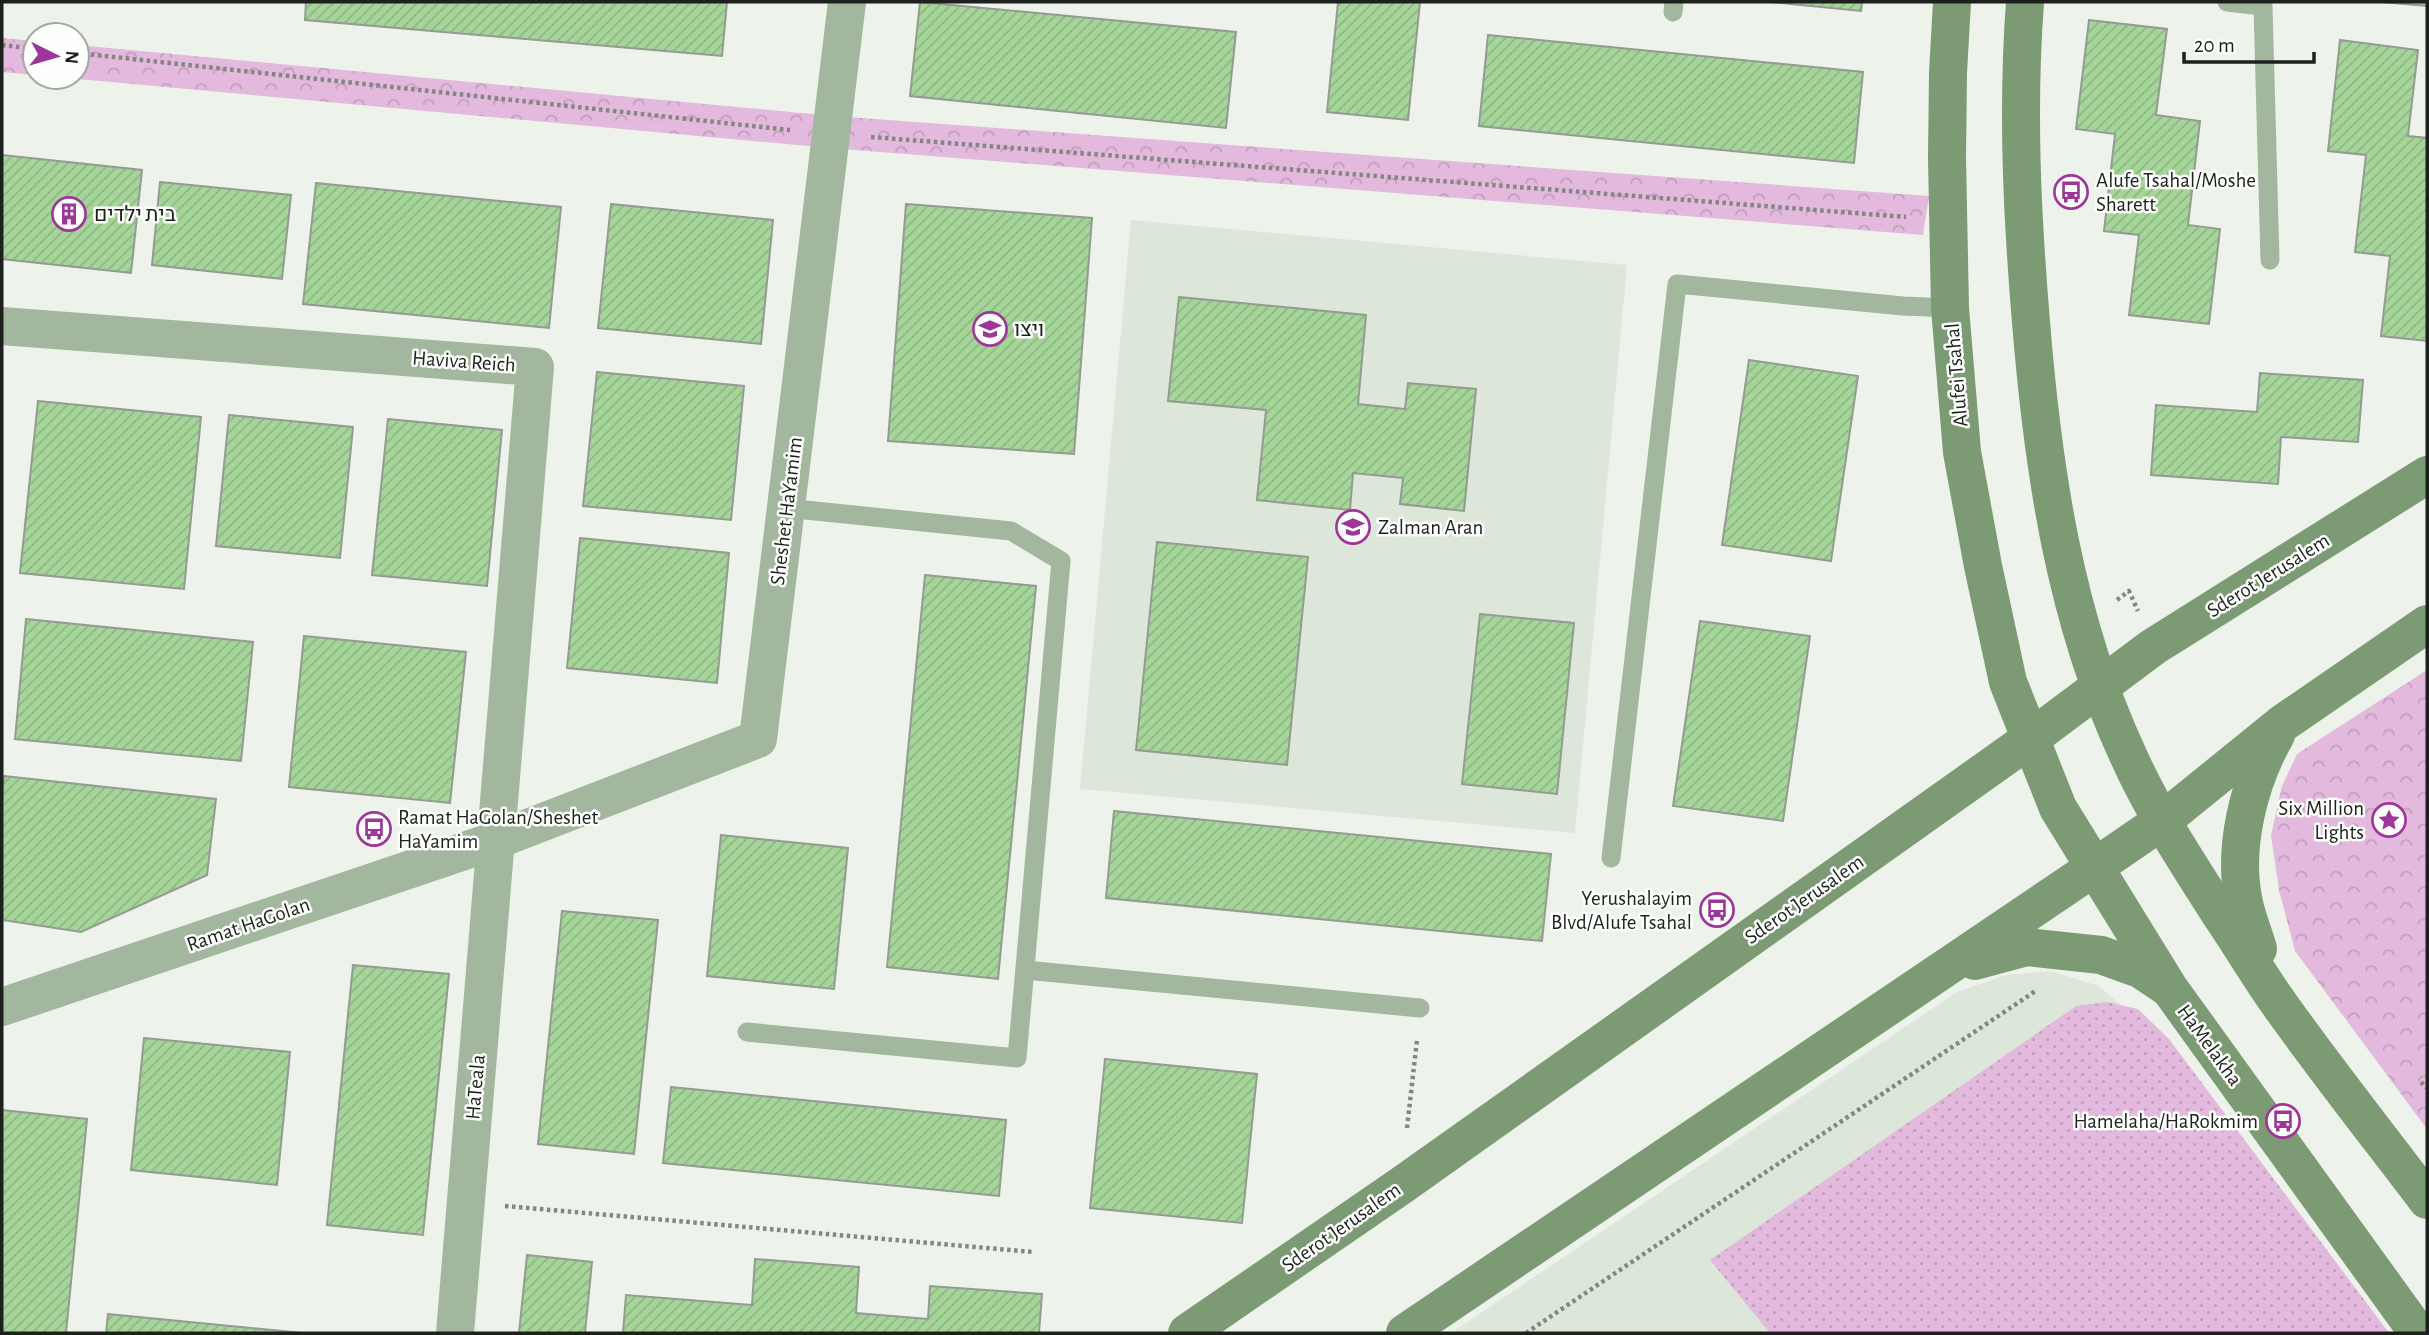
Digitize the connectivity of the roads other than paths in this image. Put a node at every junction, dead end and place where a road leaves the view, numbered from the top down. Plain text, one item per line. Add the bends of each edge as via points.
1 (847, 2) edge
2 (1952, 2) edge
3 (2025, 2) edge
4 (2227, 2) edge
5 (2270, 260) dead end
6 (1950, 308) junction
7 (2, 326) edge
8 (2427, 475) edge
9 (786, 508) junction
10 (2427, 624) edge
11 (2099, 685) junction
12 (2283, 723) junction
13 (2030, 740) junction
14 (2161, 821) junction
15 (494, 841) junction
16 (1611, 858) dead end
17 (2095, 867) junction
18 (1946, 969) junction
19 (1025, 970) junction
20 (2169, 988) junction
21 (2, 1007) edge
22 (1420, 1008) road end
23 (2283, 1010) junction
24 (747, 1032) dead end
25 (2427, 1200) edge
26 (455, 1333) edge
27 (1187, 1333) edge
28 (1405, 1333) edge
29 (2418, 1333) edge

1 - 9 street, Sheshet HaYamim
2 - 6 main road, Alufei Tsahal via 1947,220
3 - 11 main road via 2020,74 2022,225 2034,359 2061,553
4 - 5 lane via 2263,6
6 - 13 main road, Alufei Tsahal via 1962,452 1983,566 2008,682
6 - 16 lane via 1676,284
7 - 15 street, Haviva Reich via 535,367
8 - 11 main road, Sderot Jerusalem
9 - 15 street, Sheshet HaYamim via 758,739
9 - 19 lane via 1011,531 1061,561
10 - 12 main road
11 - 13 main road, Sderot Jerusalem
11 - 14 main road
12 - 14 main road
12 - 23 main road via 2263,757 2248,797 2241,863 2244,901
13 - 17 main road, HaMelakha via 2059,807
13 - 27 main road, Sderot Jerusalem
14 - 17 main road
14 - 23 main road
15 - 21 street, Ramat HaGolan
15 - 26 street, HaTeala
17 - 18 main road
17 - 20 main road, HaMelakha
18 - 20 main road via 2027,947 2066,950 2114,959
18 - 28 main road
19 - 22 lane
19 - 24 lane via 1017,1058
20 - 29 main road, HaMelakha
23 - 25 main road

